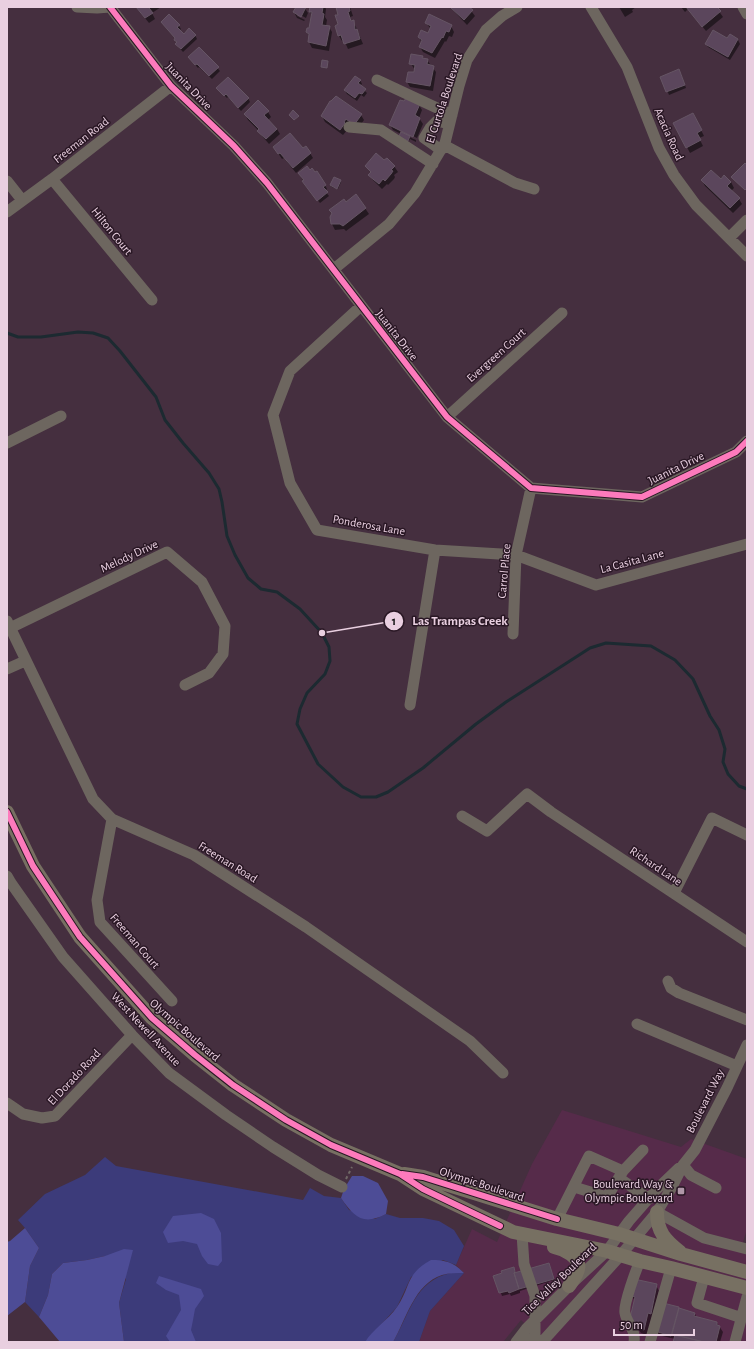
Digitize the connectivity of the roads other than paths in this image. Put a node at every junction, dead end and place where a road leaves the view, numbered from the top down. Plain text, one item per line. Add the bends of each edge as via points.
1 (77, 7) edge
2 (110, 7) edge
3 (517, 7) edge
4 (591, 7) edge
5 (743, 7) edge
6 (747, 14) edge
7 (377, 80) dead end
8 (171, 86) junction
9 (450, 120) junction
10 (349, 127) dead end
11 (442, 148) junction
12 (433, 164) junction
13 (52, 179) junction
14 (7, 181) edge
15 (534, 189) dead end
16 (22, 200) junction
17 (7, 212) edge
18 (747, 220) edge
19 (729, 238) junction
20 (747, 256) edge
21 (334, 269) junction
22 (152, 300) dead end
23 (361, 306) junction
24 (562, 313) dead end
25 (61, 416) dead end
26 (447, 417) junction
27 (747, 441) edge
28 (7, 443) edge
29 (531, 488) junction
30 (747, 544) edge
31 (435, 550) junction
32 (516, 555) junction
33 (8, 624) edge
34 (513, 634) dead end
35 (25, 661) junction
36 (7, 669) edge
37 (185, 685) dead end
38 (410, 705) dead end
39 (7, 812) edge
40 (462, 816) dead end
41 (112, 819) junction
42 (747, 836) edge
43 (7, 876) edge
44 (674, 893) junction
45 (747, 942) edge
46 (668, 981) dead end
47 (172, 1001) dead end
48 (747, 1020) edge
49 (637, 1024) dead end
50 (132, 1035) junction
51 (747, 1045) edge
52 (737, 1066) junction
53 (503, 1074) dead end
54 (7, 1103) edge
55 (643, 1150) dead end
56 (683, 1165) junction
57 (400, 1174) junction
58 (621, 1175) junction
59 (342, 1187) dead end
60 (574, 1187) junction
61 (716, 1188) dead end
62 (649, 1198) junction
63 (657, 1212) junction
64 (557, 1219) junction
65 (619, 1234) junction
66 (526, 1235) junction
67 (633, 1240) junction
68 (747, 1249) edge
69 (607, 1251) junction
70 (681, 1254) junction
71 (620, 1256) junction
72 (640, 1261) junction
73 (671, 1268) junction
74 (747, 1272) edge
75 (704, 1277) junction
76 (569, 1286) junction
77 (747, 1288) edge
78 (747, 1297) edge
79 (742, 1318) junction
80 (534, 1321) junction
81 (516, 1342) edge
82 (529, 1342) edge
83 (542, 1342) edge
84 (634, 1342) edge
85 (650, 1342) edge
86 (735, 1342) edge

1 - 2 street
2 - 8 street, Juanita Drive
3 - 9 street, El Curtola Boulevard via 486,30 467,60
4 - 19 street, Acacia Road via 627,67 659,148 674,175 696,205
5 - 6 street
7 - 9 street
8 - 13 street, Freeman Road
8 - 21 street, Juanita Drive via 234,146 267,183
9 - 11 street, El Curtola Boulevard
9 - 11 street via 437,121 424,138
10 - 12 street via 381,130
11 - 12 street, El Curtola Boulevard
11 - 15 street via 514,183
12 - 21 street, El Curtola Boulevard via 415,193 388,224
13 - 16 street, Freeman Road
13 - 22 street, Hilton Court
14 - 16 street
16 - 17 street, Freeman Road
18 - 19 street
19 - 20 street, Acacia Road
21 - 23 street, Juanita Drive
23 - 26 street, Juanita Drive
23 - 31 street, Ponderosa Lane via 290,371 273,415 290,483 317,530
24 - 26 street, Evergreen Court
25 - 28 street
26 - 29 street, Juanita Drive
27 - 29 street, Juanita Drive via 736,452 642,497
29 - 32 street, Carrol Place
30 - 32 street, La Casita Lane via 596,585
31 - 32 street, Ponderosa Lane
31 - 38 street
32 - 34 street, Carrol Place
33 - 35 street, Freeman Road
33 - 37 street, Melody Drive via 167,552 202,582 225,626 223,654 209,673
35 - 36 street
35 - 41 street, Freeman Road via 93,799
39 - 57 main road, Olympic Boulevard via 33,866 80,937 152,1018 233,1085 286,1120 331,1145
40 - 44 street, Richard Lane via 487,831 526,794
41 - 47 street, Freeman Court via 97,900 100,922
41 - 53 street, Freeman Road via 194,855 300,923 470,1041
42 - 44 street via 712,818
43 - 50 street, West Newell Avenue via 63,957
44 - 45 street, Richard Lane
46 - 48 street via 671,988 679,994
49 - 52 street
50 - 54 street, El Dorado Road via 55,1116 42,1118 23,1114
50 - 59 street, West Newell Avenue via 169,1073 220,1110 318,1175
51 - 52 street, Boulevard Way
52 - 56 street, Boulevard Way via 695,1150
55 - 58 street
56 - 61 street via 691,1175
56 - 62 street, Boulevard Way
56 - 63 street, Boulevard Way
57 - 64 main road, Olympic Boulevard via 423,1177
57 - 66 main road, Olympic Boulevard via 423,1189 513,1232
58 - 60 street via 607,1197
58 - 60 street via 589,1156
58 - 62 street
60 - 64 street
62 - 65 street, Boulevard Way
63 - 67 street, Boulevard Way
63 - 68 street via 704,1238
63 - 70 main road via 658,1226 663,1236
64 - 65 main road, Olympic Boulevard
65 - 67 main road, Olympic Boulevard
65 - 69 street, Tice Valley Boulevard
66 - 69 main road, Olympic Boulevard
66 - 76 main road via 537,1242 562,1249 576,1260 578,1269
66 - 80 street via 524,1264 535,1296
67 - 70 main road, Olympic Boulevard
67 - 71 street, Boulevard Way
69 - 71 main road, Olympic Boulevard
69 - 76 street, Tice Valley Boulevard
70 - 74 main road, Olympic Boulevard
71 - 72 main road, Olympic Boulevard
71 - 83 street
72 - 73 main road, Olympic Boulevard
72 - 84 street via 632,1281 625,1312 635,1335
73 - 75 main road, Olympic Boulevard
73 - 85 street
75 - 77 main road, Olympic Boulevard
75 - 79 street via 696,1303
76 - 80 street, Tice Valley Boulevard
78 - 79 street
79 - 86 street
80 - 81 street, Tice Valley Boulevard
80 - 82 street via 535,1336

